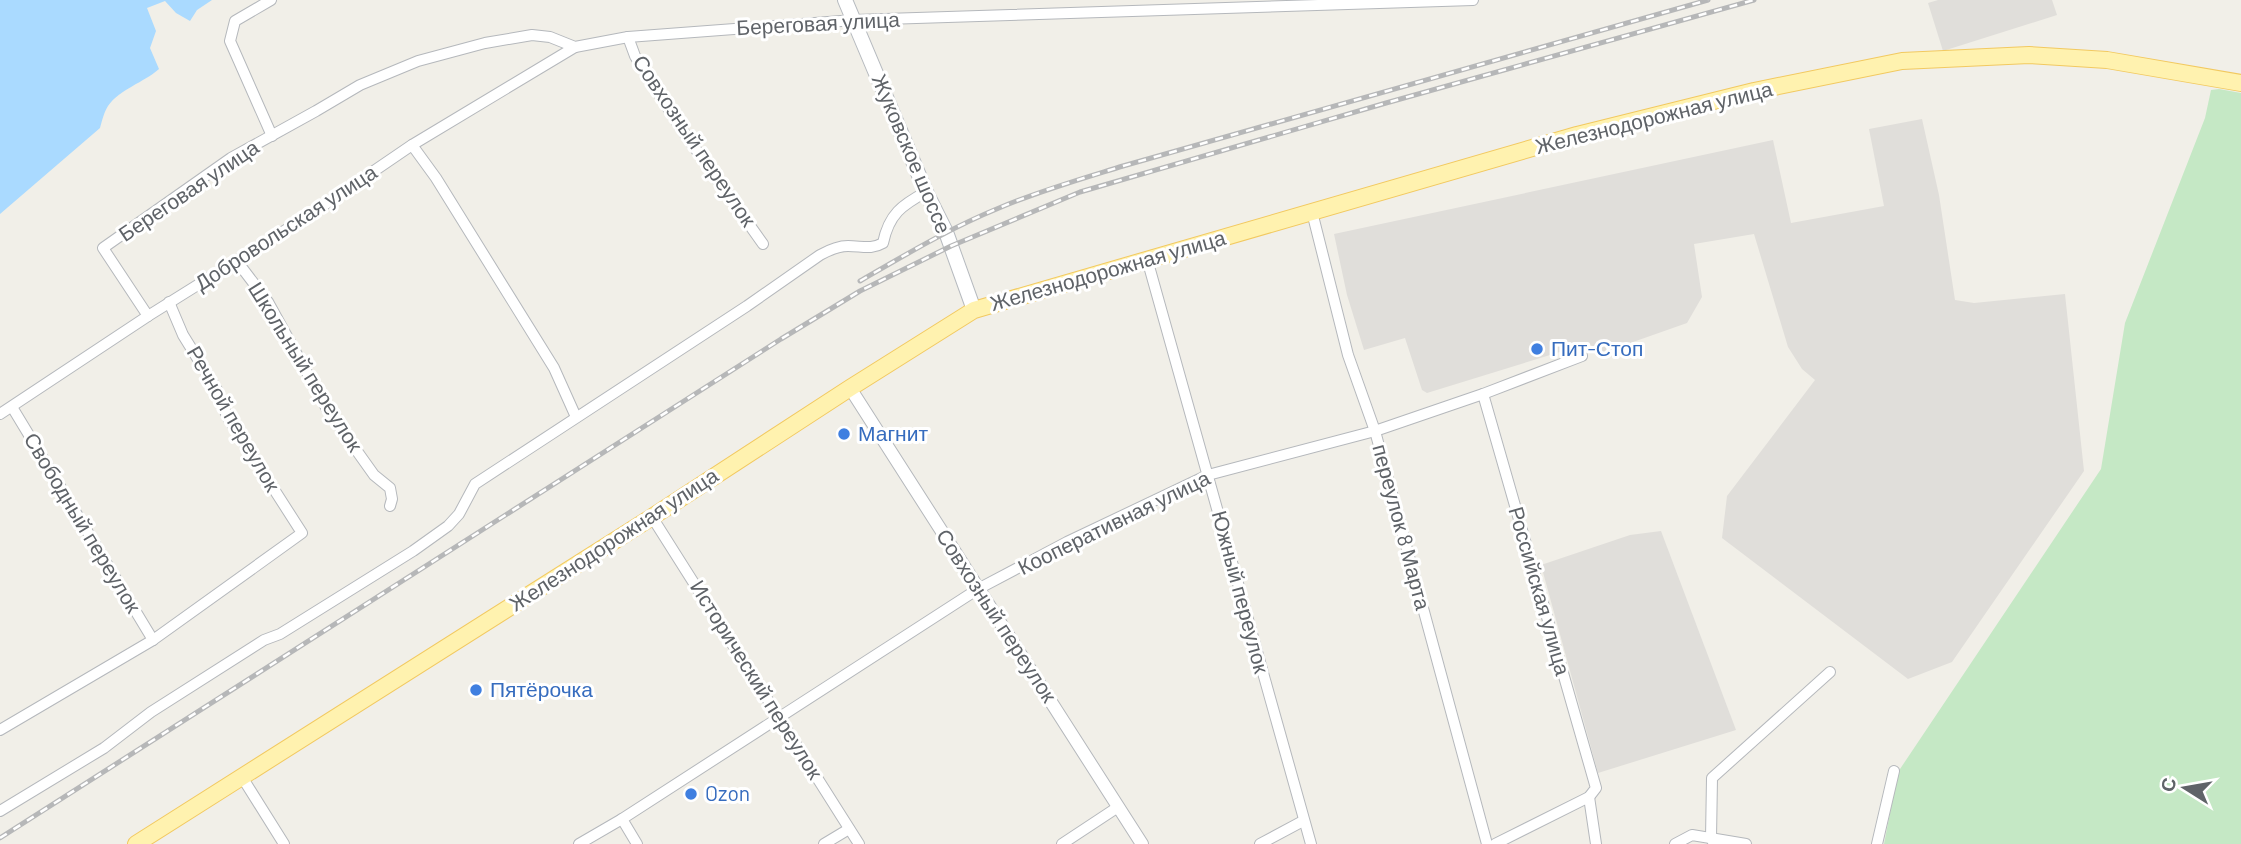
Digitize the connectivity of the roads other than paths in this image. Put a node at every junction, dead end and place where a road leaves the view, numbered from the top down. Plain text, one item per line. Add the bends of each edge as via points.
1 (271, 0) edge
2 (845, 0) edge
3 (1473, 0) edge
4 (1442, 1) edge
5 (854, 20) junction
6 (628, 37) junction
7 (575, 47) junction
8 (2241, 83) edge
9 (272, 136) junction
10 (412, 145) junction
11 (926, 192) junction
12 (1312, 212) junction
13 (763, 244) dead end
14 (1147, 259) junction
15 (236, 260) junction
16 (169, 302) junction
17 (974, 310) junction
18 (148, 316) junction
19 (1583, 356) dead end
20 (850, 388) junction
21 (1483, 394) junction
22 (12, 407) junction
23 (0, 414) edge
24 (576, 417) junction
25 (1375, 431) junction
26 (1208, 475) junction
27 (390, 506) dead end
28 (652, 517) junction
29 (978, 589) junction
30 (153, 640) junction
31 (1830, 672) dead end
32 (780, 718) junction
33 (0, 730) edge
34 (1894, 771) dead end
35 (242, 777) junction
36 (1592, 792) junction
37 (1118, 807) junction
38 (0, 811) edge
39 (622, 819) junction
40 (1303, 821) junction
41 (849, 829) junction
42 (1713, 841) edge
43 (1876, 842) edge
44 (136, 844) edge
45 (284, 844) edge
46 (579, 844) edge
47 (637, 844) edge
48 (824, 844) edge
49 (859, 844) edge
50 (1062, 844) edge
51 (1142, 844) edge
52 (1261, 844) edge
53 (1311, 844) edge
54 (1487, 844) edge
55 (1495, 844) edge
56 (1596, 844) edge
57 (1675, 844) edge
58 (1746, 844) edge

1 - 9 street, Береговая улица via 235,21 230,41
2 - 5 main road, Жуковское шоссе
3 - 4 street, Береговая улица
4 - 5 street, Береговая улица
5 - 6 street, Береговая улица
5 - 11 main road, Жуковское шоссе
6 - 7 street, Береговая улица
6 - 13 street, Совхозный переулок via 680,127
7 - 9 street, Береговая улица via 531,35 418,61 360,85
7 - 10 street, Добровольская улица
8 - 12 main road, Железнодорожная улица via 2107,60 2029,55 1902,61 1754,91 1577,135
9 - 18 street, Береговая улица via 231,158 103,248
10 - 15 street, Добровольская улица
10 - 24 street via 554,368
11 - 17 main road, Жуковское шоссе
11 - 24 street via 894,215 883,243 874,248 846,246 820,255
12 - 14 main road, Железнодорожная улица
12 - 25 street, переулок 8 Марта via 1348,355
14 - 17 main road, Железнодорожная улица
14 - 26 street, Южный переулок
15 - 16 street, Добровольская улица
15 - 27 street, Школьный переулок via 268,302 327,409 374,475 390,488
16 - 18 street, Добровольская улица
16 - 30 street, Речной переулок via 227,416 302,533
17 - 20 main road, Железнодорожная улица
18 - 22 street, Добровольская улица
19 - 21 street, Кооперативная улица
20 - 28 main road, Железнодорожная улица
20 - 29 street, Совхозный переулок
21 - 25 street, Кооперативная улица
21 - 36 street, Российская улица
22 - 23 street, Добровольская улица
22 - 30 street, Свободный переулок
24 - 38 street via 475,484 459,514 429,540 264,640 151,712 104,748
25 - 26 street, Кооперативная улица
25 - 54 street, переулок 8 Марта
26 - 29 street, Кооперативная улица
26 - 40 street, Южный переулок
28 - 32 street, Исторический переулок
28 - 35 main road, Железнодорожная улица
29 - 32 street, Кооперативная улица
29 - 37 street, Совхозный переулок
30 - 33 street
31 - 42 street via 1712,778
32 - 39 street, Кооперативная улица
32 - 41 street, Исторический переулок
34 - 43 street
35 - 44 main road, Железнодорожная улица
35 - 45 street
36 - 55 street
36 - 56 street, Российская улица
37 - 50 street
37 - 51 street, Совхозный переулок
39 - 46 street, Кооперативная улица
39 - 47 street
40 - 52 street
40 - 53 street, Южный переулок
41 - 48 street
41 - 49 street, Исторический переулок
42 - 57 street via 1692,835
42 - 58 street

